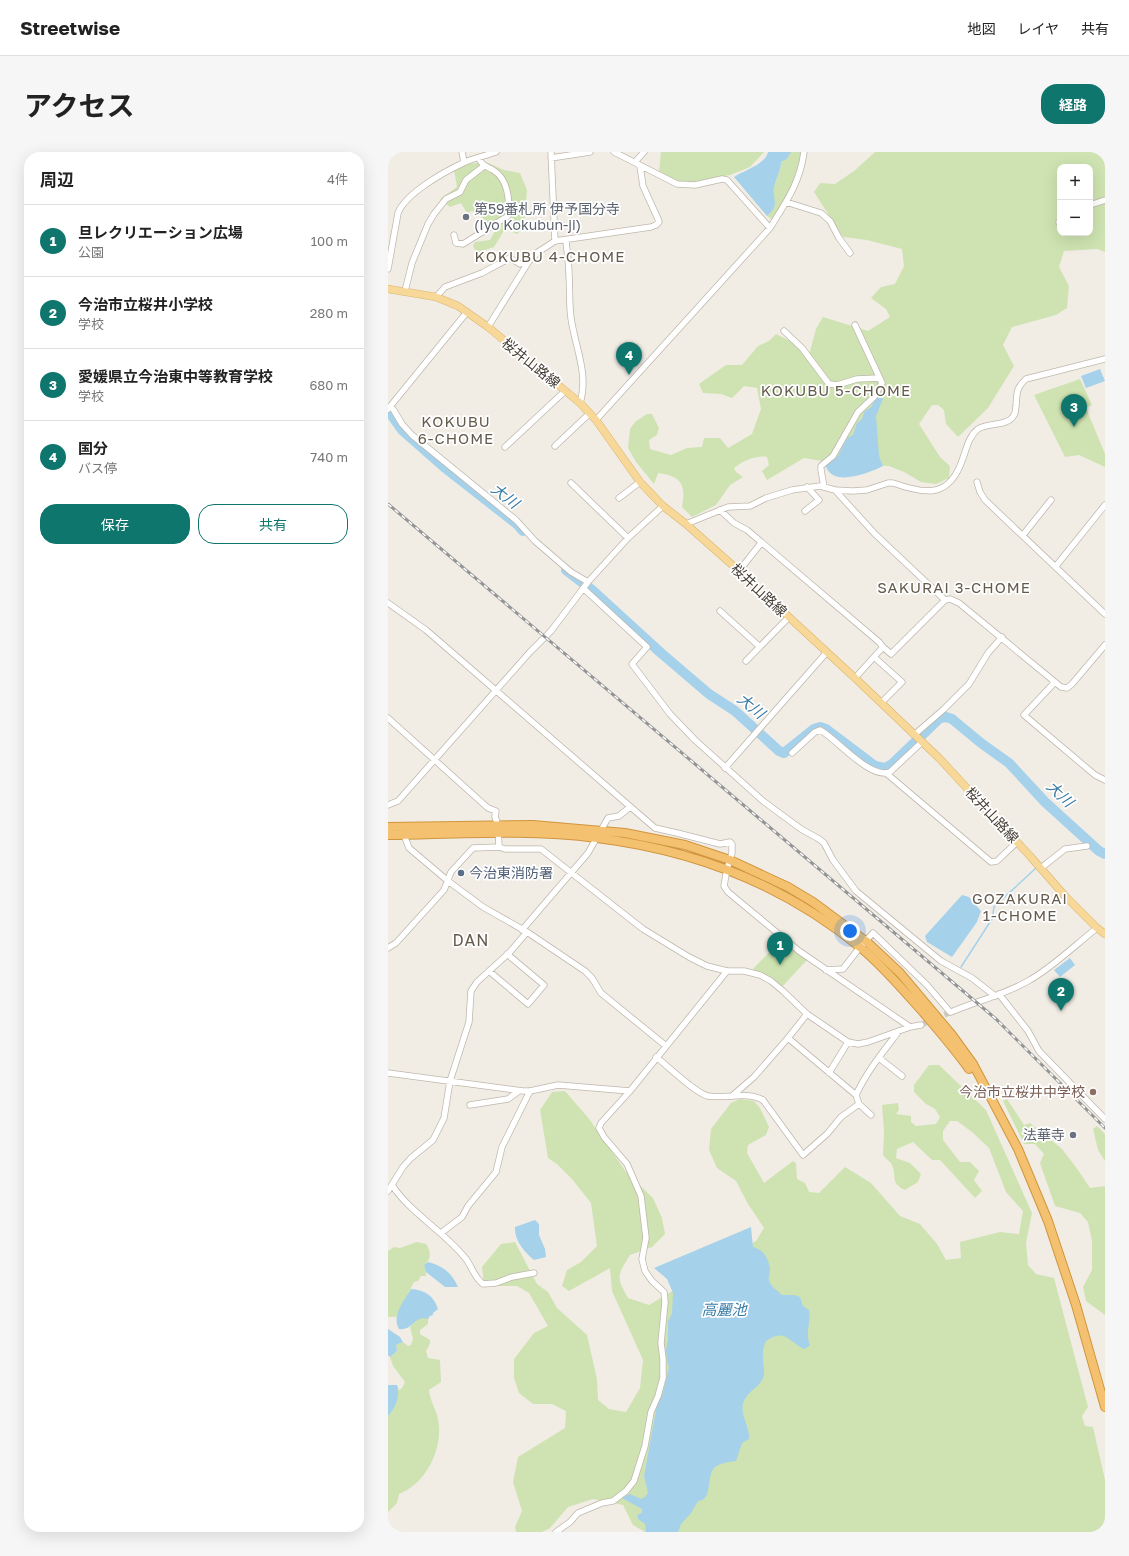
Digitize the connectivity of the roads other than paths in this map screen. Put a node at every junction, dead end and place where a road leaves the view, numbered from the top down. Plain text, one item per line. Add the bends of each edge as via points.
1 (462, 152) edge
2 (496, 152) edge
3 (590, 152) edge
4 (614, 152) edge
5 (644, 152) edge
6 (804, 152) edge
7 (551, 155) edge
8 (479, 158) junction
9 (464, 162) junction
10 (635, 162) junction
11 (484, 166) junction
12 (640, 166) junction
13 (1105, 200) edge
14 (786, 202) junction
15 (1093, 204) edge
16 (770, 228) junction
17 (454, 235) dead end
18 (555, 241) junction
19 (566, 241) junction
20 (850, 253) dead end
21 (529, 261) junction
22 (388, 269) edge
23 (388, 289) edge
24 (405, 291) junction
25 (436, 297) junction
26 (467, 312) junction
27 (855, 325) dead end
28 (488, 327) junction
29 (784, 331) dead end
30 (1105, 359) edge
31 (879, 378) junction
32 (565, 391) junction
33 (580, 403) junction
34 (389, 408) edge
35 (590, 413) junction
36 (596, 420) junction
37 (555, 446) dead end
38 (505, 447) dead end
39 (640, 482) junction
40 (977, 482) dead end
41 (570, 483) dead end
42 (824, 487) junction
43 (807, 488) junction
44 (835, 490) junction
45 (618, 498) dead end
46 (1051, 500) dead end
47 (1105, 505) edge
48 (663, 506) junction
49 (720, 510) junction
50 (805, 511) dead end
51 (686, 524) junction
52 (1023, 536) junction
53 (628, 538) junction
54 (761, 543) junction
55 (1056, 566) junction
56 (738, 571) junction
57 (588, 582) junction
58 (583, 588) junction
59 (945, 600) junction
60 (388, 602) edge
61 (720, 612) dead end
62 (1105, 614) edge
63 (789, 617) junction
64 (1002, 637) junction
65 (1105, 645) edge
66 (760, 647) junction
67 (883, 647) junction
68 (827, 652) junction
69 (874, 657) junction
70 (746, 661) dead end
71 (855, 678) junction
72 (1055, 682) junction
73 (497, 691) junction
74 (881, 703) junction
75 (388, 718) edge
76 (914, 735) junction
77 (922, 742) junction
78 (792, 753) dead end
79 (435, 760) junction
80 (726, 768) junction
81 (886, 773) junction
82 (1105, 780) edge
83 (388, 805) edge
84 (630, 807) junction
85 (388, 827) edge
86 (498, 829) junction
87 (598, 834) junction
88 (388, 835) edge
89 (404, 835) junction
90 (1017, 842) junction
91 (1087, 846) dead end
92 (499, 847) junction
93 (730, 860) junction
94 (1041, 868) junction
95 (727, 869) junction
96 (571, 873) junction
97 (448, 881) junction
98 (1096, 928) junction
99 (524, 931) junction
100 (1105, 934) edge
101 (862, 943) junction
102 (388, 948) edge
103 (507, 954) junction
104 (826, 970) junction
105 (489, 971) junction
106 (727, 971) junction
107 (997, 995) junction
108 (807, 1014) junction
109 (921, 1025) tunnel mouth
110 (910, 1027) junction
111 (899, 1031) junction
112 (788, 1038) junction
113 (848, 1042) junction
114 (666, 1046) junction
115 (656, 1057) junction
116 (879, 1058) junction
117 (388, 1073) edge
118 (829, 1073) junction
119 (902, 1076) dead end
120 (450, 1081) junction
121 (519, 1091) junction
122 (530, 1091) junction
123 (630, 1091) junction
124 (856, 1095) junction
125 (732, 1097) junction
126 (859, 1104) junction
127 (470, 1105) dead end
128 (871, 1115) dead end
129 (1105, 1119) edge
130 (392, 1185) junction
131 (388, 1191) edge
132 (441, 1234) junction
133 (534, 1273) dead end
134 (1105, 1407) edge
135 (556, 1532) edge

1 - 9 street
2 - 8 street
3 - 7 street
4 - 10 street
5 - 10 street
6 - 14 street via 793,192
7 - 18 street
8 - 9 street
8 - 11 street
9 - 22 street via 430,181 401,205
10 - 12 street
11 - 17 street via 498,174 506,187 509,195 508,216 463,244 456,243
11 - 24 street via 466,180 460,192 446,199 434,214 412,263
12 - 16 street via 677,184 695,185 728,180
12 - 19 street via 643,186 659,222 651,228
13 - 15 street
14 - 16 street
14 - 20 street via 821,214 830,221
16 - 36 street
18 - 19 street
18 - 21 street
19 - 33 street via 571,319 583,378
21 - 25 street via 520,264 510,258 482,274 445,287
21 - 28 street
23 - 24 main road, 桜井山路線
24 - 25 main road, 桜井山路線
25 - 26 main road, 桜井山路線
26 - 28 main road, 桜井山路線
26 - 34 street
27 - 31 street
28 - 32 main road, 桜井山路線
29 - 31 street via 802,348 828,384 837,385 857,379
30 - 44 street via 1026,379 1018,386 1015,415 1009,421 979,428 970,438 953,480 944,488 932,492 919,492 888,483 867,490
31 - 42 street via 882,383 874,397 858,412 833,456 821,466
32 - 33 main road, 桜井山路線
32 - 38 street
33 - 35 main road, 桜井山路線
34 - 57 street via 393,409 412,435 516,520 535,541 571,572
35 - 36 main road, 桜井山路線
35 - 37 street
36 - 39 main road, 桜井山路線
39 - 45 street
39 - 48 main road, 桜井山路線
40 - 52 street via 985,500
41 - 53 street
42 - 43 street
42 - 44 street
43 - 49 street via 779,493 750,506
43 - 50 street via 819,500
44 - 59 street via 875,534
46 - 52 street
47 - 55 street
48 - 51 main road, 桜井山路線
48 - 53 street
49 - 51 street
49 - 54 street
51 - 56 main road, 桜井山路線
52 - 55 street
53 - 57 street
54 - 56 street
54 - 67 street
55 - 62 street
56 - 63 main road, 桜井山路線
57 - 58 street
58 - 73 street via 551,631
58 - 80 street via 647,647 632,664 670,714
59 - 64 street via 950,599 959,603
59 - 67 street via 891,654
60 - 73 street via 426,630
61 - 66 street
63 - 66 street
63 - 68 main road, 桜井山路線
64 - 72 street
64 - 76 street via 988,653 969,684
65 - 72 street via 1067,688
66 - 70 street
67 - 69 street
68 - 71 main road, 桜井山路線
68 - 80 street
69 - 71 street
69 - 74 street via 902,682
71 - 74 main road, 桜井山路線
72 - 82 street via 1024,715 1095,775
73 - 79 street
73 - 84 street
74 - 76 main road, 桜井山路線
75 - 79 street
76 - 77 main road, 桜井山路線
77 - 81 street
77 - 90 main road, 桜井山路線
78 - 81 street via 820,730 872,770
79 - 83 street via 398,801
79 - 86 street via 488,808 496,812
80 - 107 street via 762,802 819,839 856,891 941,961
81 - 90 street via 991,862 997,861
84 - 87 street via 619,816 608,818
84 - 93 street via 655,828 720,844 730,842 733,848
85 - 86 highway
86 - 87 highway via 566,835
86 - 89 highway
86 - 92 street
87 - 93 highway via 642,836 685,845
87 - 95 highway via 657,847
87 - 96 street via 588,853
88 - 89 highway
89 - 97 street via 409,848
90 - 94 main road, 桜井山路線
91 - 94 street via 1064,849
92 - 96 street via 541,850
92 - 97 street via 473,848 452,872
93 - 95 street
93 - 101 highway via 813,902
94 - 98 main road, 桜井山路線
95 - 101 highway via 789,899
95 - 104 street via 724,886 728,892
96 - 99 street
96 - 106 street via 643,930 707,966
97 - 99 street via 483,907
97 - 102 street via 444,890 396,943
98 - 100 main road, 桜井山路線
98 - 107 street via 1029,981
99 - 103 street
99 - 114 street via 585,971 601,993
101 - 104 street via 843,968
101 - 107 street via 873,933 927,985 950,1012
101 - 134 highway via 954,1049 989,1095 1018,1149 1048,1221 1076,1305
103 - 105 street
103 - 105 street via 544,985 528,1004
104 - 110 street
105 - 120 street via 471,991 468,1022
106 - 108 street via 744,971 760,975 775,984
106 - 114 street
107 - 129 street via 1028,1031 1039,1051
108 - 112 street
108 - 113 street
109 - 110 street
110 - 111 street
111 - 113 street via 868,1042
111 - 116 street
112 - 118 street
112 - 125 street via 754,1077
113 - 118 street
114 - 115 street
115 - 123 street
115 - 125 street via 698,1091 708,1096
116 - 119 street
116 - 124 street
117 - 120 street
118 - 124 street
120 - 121 street
120 - 130 street via 444,1118 439,1131 433,1140 402,1167
121 - 122 street
121 - 127 street via 508,1099
122 - 123 street via 558,1085
122 - 132 street via 502,1147 496,1172 462,1217
123 - 135 street via 601,1123 600,1128 604,1137 627,1164 641,1196 646,1238 642,1259 645,1271 664,1292 661,1343 663,1378 651,1412 645,1446 634,1481 613,1501 578,1513
124 - 126 street
125 - 126 street via 756,1096 763,1100 803,1155 827,1134 841,1117
126 - 128 street
130 - 131 street
130 - 132 street via 400,1197
132 - 133 street via 466,1259 477,1279 483,1284

